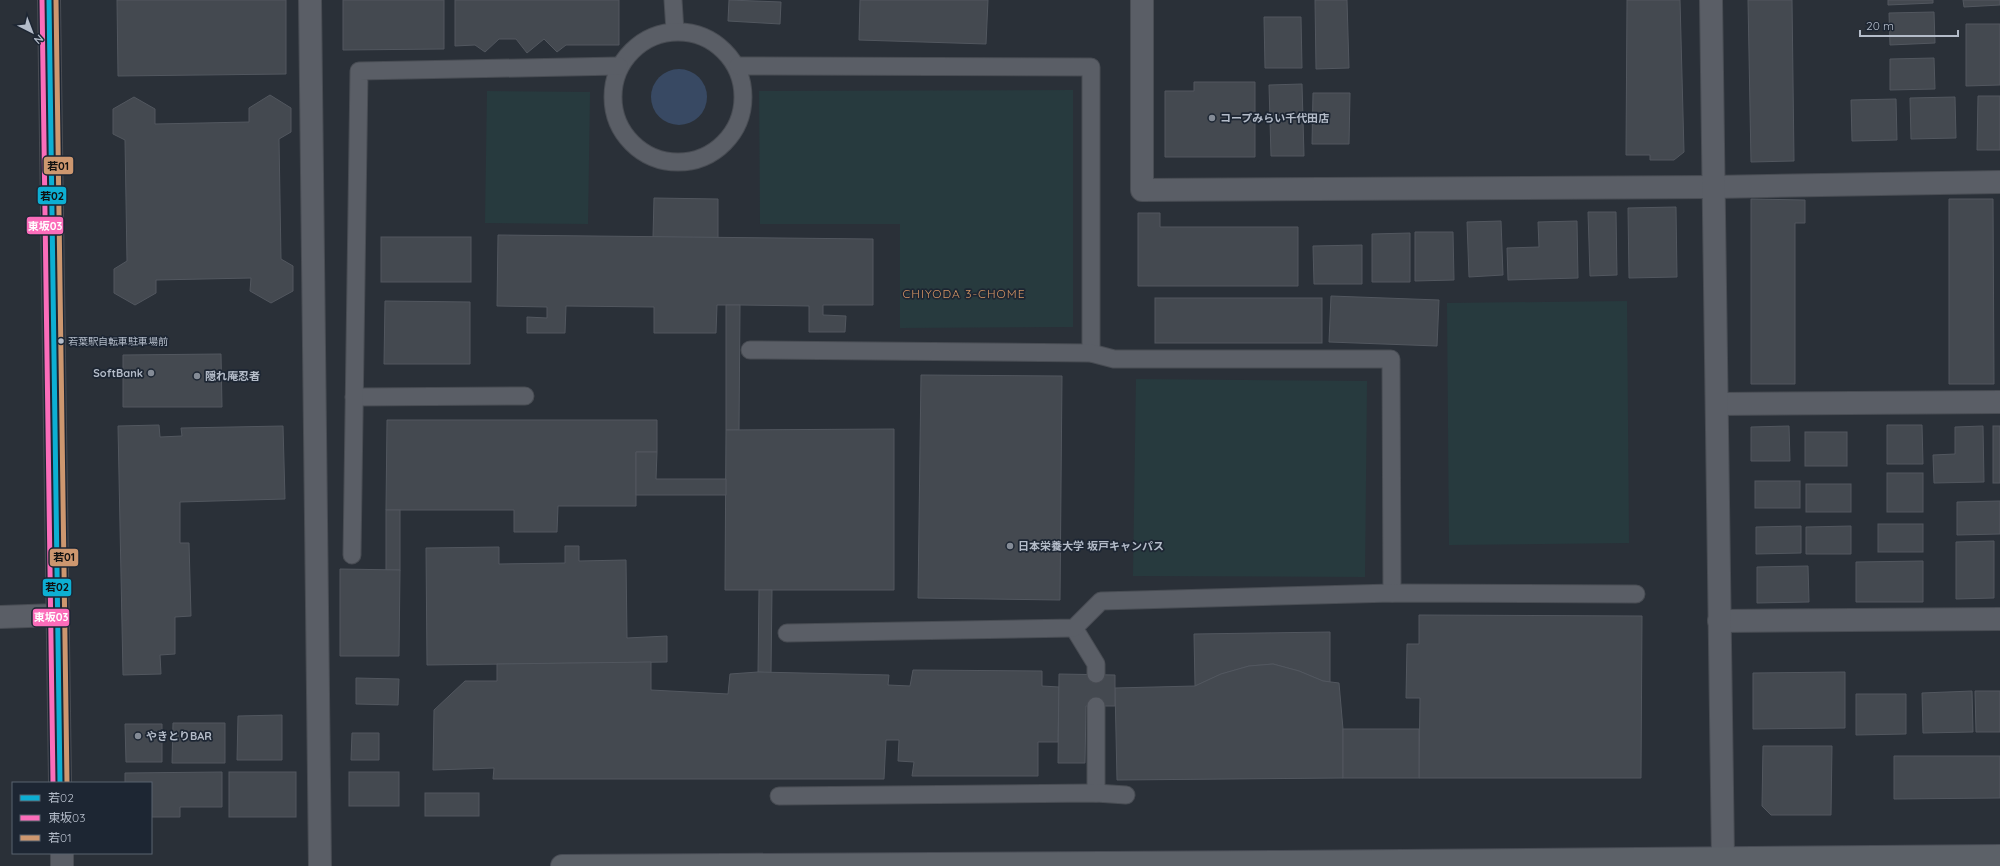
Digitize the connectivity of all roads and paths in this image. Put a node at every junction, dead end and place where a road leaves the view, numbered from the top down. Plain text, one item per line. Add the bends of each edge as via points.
1 (49, 0) edge
2 (310, 0) edge
3 (673, 0) edge
4 (1142, 0) edge
5 (1711, 0) edge
6 (675, 30) junction
7 (619, 66) junction
8 (738, 66) junction
9 (2000, 182) edge
10 (1713, 187) junction
11 (750, 350) dead end
12 (1091, 353) junction
13 (525, 396) dead end
14 (354, 397) junction
15 (2000, 402) edge
16 (1717, 404) junction
17 (352, 555) dead end
18 (1392, 593) junction
19 (1636, 594) dead end
20 (57, 615) junction
21 (0, 617) edge
22 (2000, 619) edge
23 (1719, 621) junction
24 (1074, 628) junction
25 (787, 633) dead end
26 (1096, 674) dead end
27 (1096, 706) dead end
28 (60, 782) edge
29 (1096, 792) junction
30 (780, 796) dead end
31 (1126, 796) dead end
32 (62, 854) edge
33 (2000, 856) edge
34 (1724, 859) junction
35 (1246, 864) edge
36 (673, 865) edge
37 (62, 866) edge
38 (320, 866) edge
39 (562, 866) edge

1 - 20 street
2 - 38 street
3 - 6 lane
4 - 10 street via 1142,190
5 - 10 street
6 - 7 lane via 642,41
6 - 8 lane via 711,39
7 - 8 lane via 612,100 622,132 646,155 678,163 711,155 735,131 745,99
7 - 14 lane via 359,71
8 - 12 lane via 1091,67
9 - 10 street
10 - 16 street
11 - 12 lane
12 - 18 lane via 1114,359 1391,359
13 - 14 lane
14 - 17 lane
15 - 16 street
16 - 23 street
18 - 19 lane
18 - 24 lane via 1101,601
20 - 21 street
20 - 28 street
22 - 23 street
23 - 34 street
24 - 25 lane
24 - 26 lane via 1096,664
27 - 29 lane
29 - 30 lane
29 - 31 lane
32 - 37 street
33 - 34 main road
34 - 35 main road
35 - 36 main road
36 - 39 main road

